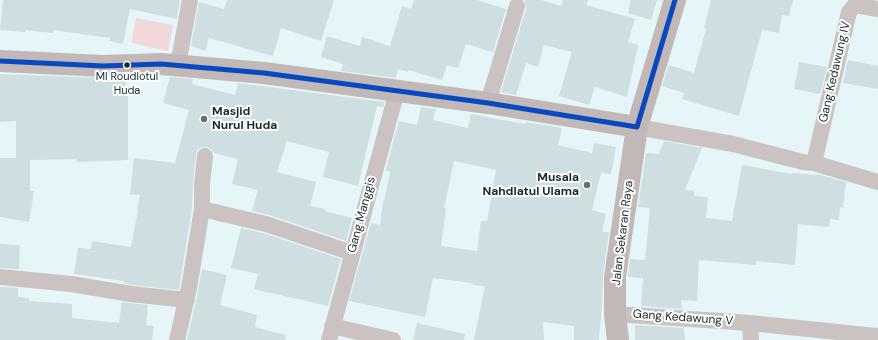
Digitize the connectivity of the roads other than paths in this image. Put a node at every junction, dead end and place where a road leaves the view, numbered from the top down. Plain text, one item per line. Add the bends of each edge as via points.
1 (190, 0) edge
2 (675, 0) edge
3 (517, 6) dead end
4 (878, 9) edge
5 (0, 61) edge
6 (178, 66) junction
7 (397, 91) junction
8 (488, 103) junction
9 (637, 127) junction
10 (205, 156) dead end
11 (814, 163) junction
12 (878, 182) edge
13 (202, 209) junction
14 (352, 253) junction
15 (0, 277) edge
16 (187, 300) junction
17 (615, 314) junction
18 (750, 322) junction
19 (331, 333) edge
20 (877, 337) edge
21 (177, 340) edge
22 (393, 340) edge
23 (618, 340) edge
24 (751, 340) edge

1 - 6 street
2 - 9 main road, Jalan Sekaran Raya
3 - 8 street
4 - 11 street, Gang Kedawung IV via 854,6 849,12
5 - 6 main road via 102,66
6 - 7 main road via 264,73
7 - 8 main road
7 - 14 street, Gang Manggis
8 - 9 main road
9 - 11 street via 733,144
9 - 17 main road, Jalan Sekaran Raya via 615,277
10 - 13 street
11 - 12 street
13 - 14 street via 266,224
13 - 16 street
14 - 19 street, Gang Manggis
15 - 16 street
16 - 21 street
17 - 18 street, Gang Kedawung V
17 - 23 main road, Jalan Sekaran Raya
18 - 20 street, Gang Kedawung V
18 - 24 street, Gang Kedawung V
19 - 22 street

